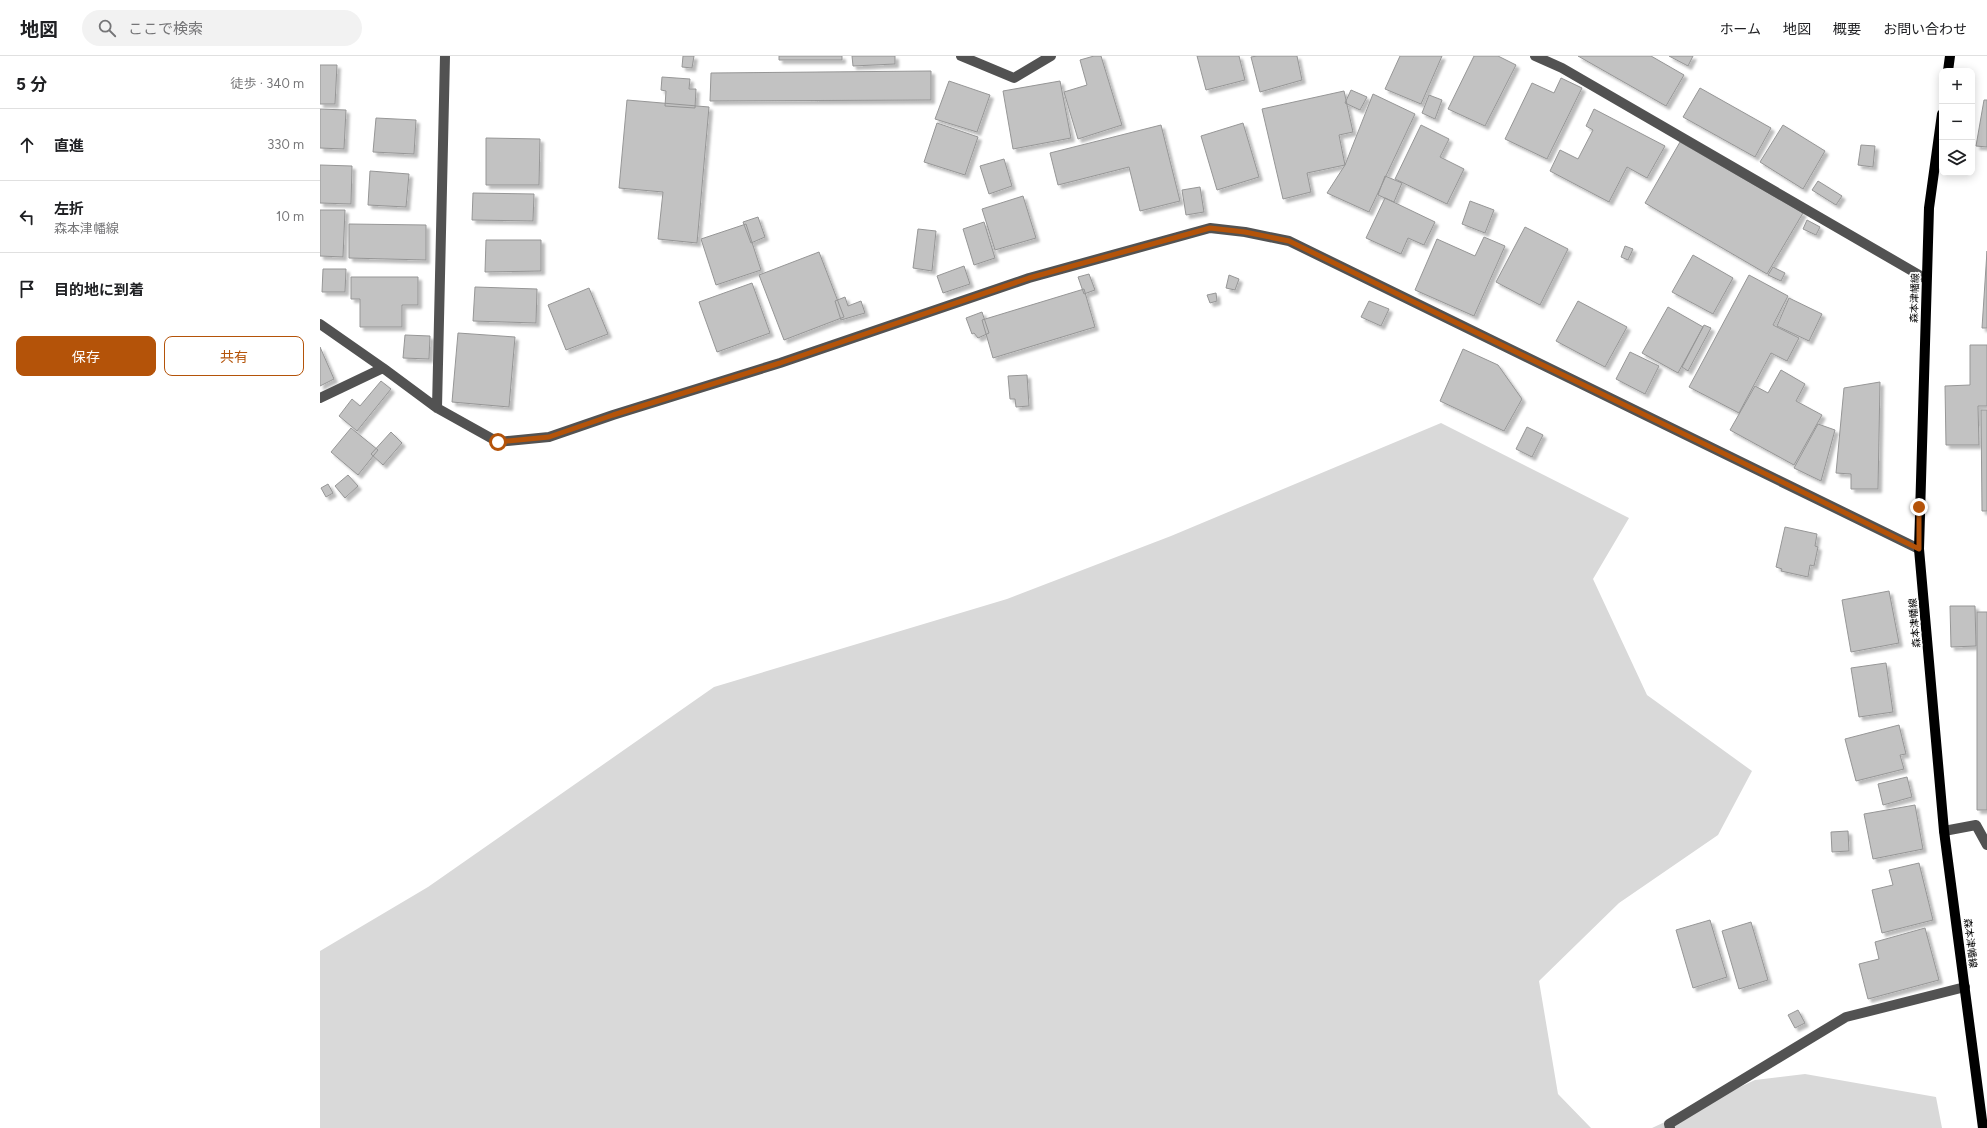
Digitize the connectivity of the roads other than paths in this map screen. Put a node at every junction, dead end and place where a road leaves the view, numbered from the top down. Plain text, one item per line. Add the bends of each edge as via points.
1 (445, 56) edge
2 (961, 56) edge
3 (1052, 56) edge
4 (1535, 56) edge
5 (1950, 56) edge
6 (1948, 68) edge
7 (1939, 136) edge
8 (1926, 280) junction
9 (320, 324) edge
10 (383, 368) junction
11 (320, 398) edge
12 (437, 408) junction
13 (1919, 549) junction
14 (1944, 831) junction
15 (1987, 845) edge
16 (1965, 988) junction
17 (1984, 1110) edge
18 (1670, 1128) edge
19 (1983, 1128) edge

1 - 12 street
2 - 3 street via 1014,78
4 - 8 street via 1562,68
5 - 6 main road
7 - 8 main road, 森本津幡線 via 1929,208
8 - 13 main road, 森本津幡線
9 - 10 street
10 - 11 street
10 - 12 street
12 - 13 street via 498,442 549,437 780,363 1029,278 1210,228 1289,241
13 - 14 main road, 森本津幡線
14 - 15 street via 1976,825
14 - 16 main road, 森本津幡線
16 - 17 main road, 森本津幡線
16 - 18 street via 1846,1017 1669,1124
17 - 19 main road, 森本津幡線

